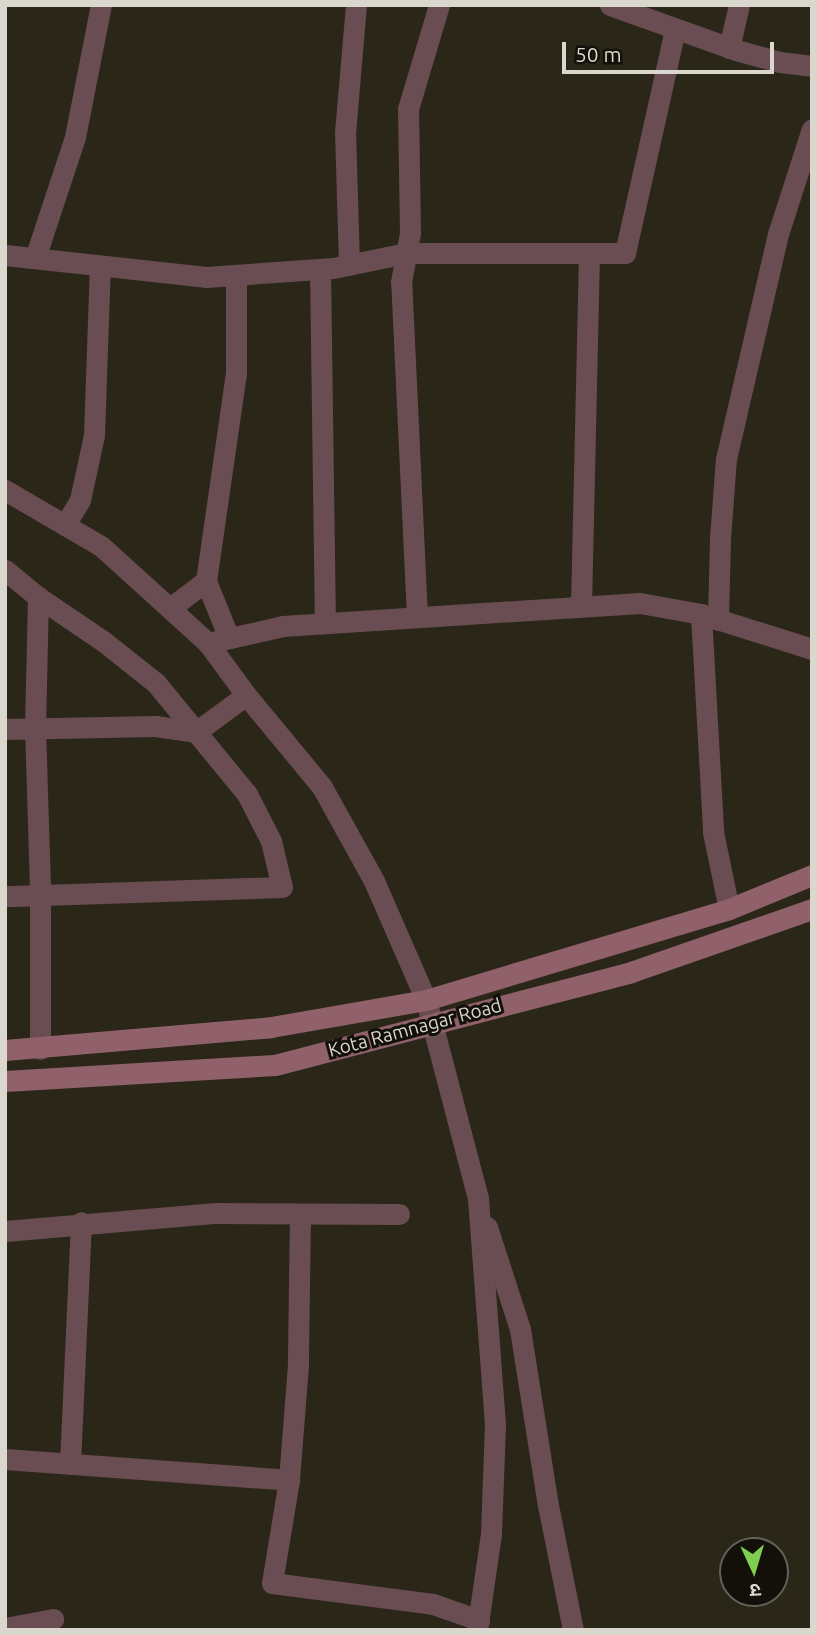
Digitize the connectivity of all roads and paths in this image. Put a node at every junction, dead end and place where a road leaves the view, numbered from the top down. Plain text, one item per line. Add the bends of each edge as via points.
1 (101, 5) edge
2 (356, 5) edge
3 (439, 5) edge
4 (610, 5) edge
5 (739, 5) edge
6 (675, 29) junction
7 (729, 48) junction
8 (812, 66) edge
9 (812, 129) edge
10 (406, 253) junction
11 (589, 253) junction
12 (5, 255) edge
13 (35, 258) junction
14 (100, 265) junction
15 (349, 265) junction
16 (320, 269) junction
17 (236, 275) junction
18 (5, 490) edge
19 (65, 525) junction
20 (5, 569) edge
21 (206, 581) junction
22 (37, 597) junction
23 (581, 606) junction
24 (170, 608) junction
25 (417, 617) junction
26 (710, 617) junction
27 (325, 623) junction
28 (218, 640) junction
29 (812, 649) edge
30 (246, 695) junction
31 (35, 728) junction
32 (5, 729) edge
33 (196, 732) junction
34 (812, 876) edge
35 (39, 895) junction
36 (5, 896) edge
37 (729, 909) junction
38 (812, 909) edge
39 (426, 1000) junction
40 (432, 1024) junction
41 (5, 1049) edge
42 (40, 1049) junction
43 (5, 1081) edge
44 (478, 1198) junction
45 (300, 1214) junction
46 (400, 1214) dead end
47 (81, 1222) junction
48 (5, 1231) edge
49 (5, 1459) edge
50 (70, 1464) junction
51 (289, 1480) junction
52 (53, 1619) dead end
53 (478, 1625) edge
54 (5, 1628) edge
55 (573, 1630) edge

1 - 13 street via 75,137
2 - 15 street via 345,133
3 - 10 street via 408,109 410,233
4 - 6 street
5 - 7 street
6 - 7 street
6 - 11 street via 625,253
7 - 8 street
9 - 26 street via 778,234 726,459
10 - 11 street
10 - 15 street
10 - 25 street via 401,282
11 - 23 street
12 - 13 street
13 - 14 street
14 - 17 street via 206,277
14 - 19 street via 94,435 80,500
15 - 16 street
16 - 17 street
16 - 27 street
17 - 21 street via 236,374
18 - 19 street
19 - 24 street via 101,546
20 - 22 street
21 - 24 street
21 - 28 street
22 - 31 street
22 - 33 street via 156,683
23 - 25 street
23 - 26 street via 640,603
24 - 28 street
25 - 27 street
26 - 29 street
26 - 37 street via 713,832
27 - 28 street via 283,626
28 - 30 street
30 - 33 street
30 - 39 street via 322,787 373,881
31 - 32 street
31 - 33 street via 155,726
31 - 35 street
33 - 35 street via 247,794 271,841 282,887
34 - 37 street
35 - 36 street
35 - 42 street
37 - 39 street
38 - 40 street, Kota Ramnagar Road via 631,972
39 - 40 street
39 - 42 street via 271,1027
40 - 43 street, Kota Ramnagar Road via 275,1065
40 - 44 street
41 - 42 street
44 - 53 street via 495,1424 491,1534
44 - 55 street via 520,1329
45 - 46 street
45 - 47 street via 216,1213
45 - 51 street via 298,1365
47 - 48 street
47 - 50 street
49 - 50 street
50 - 51 street
51 - 53 street via 272,1583 433,1604
52 - 54 street

